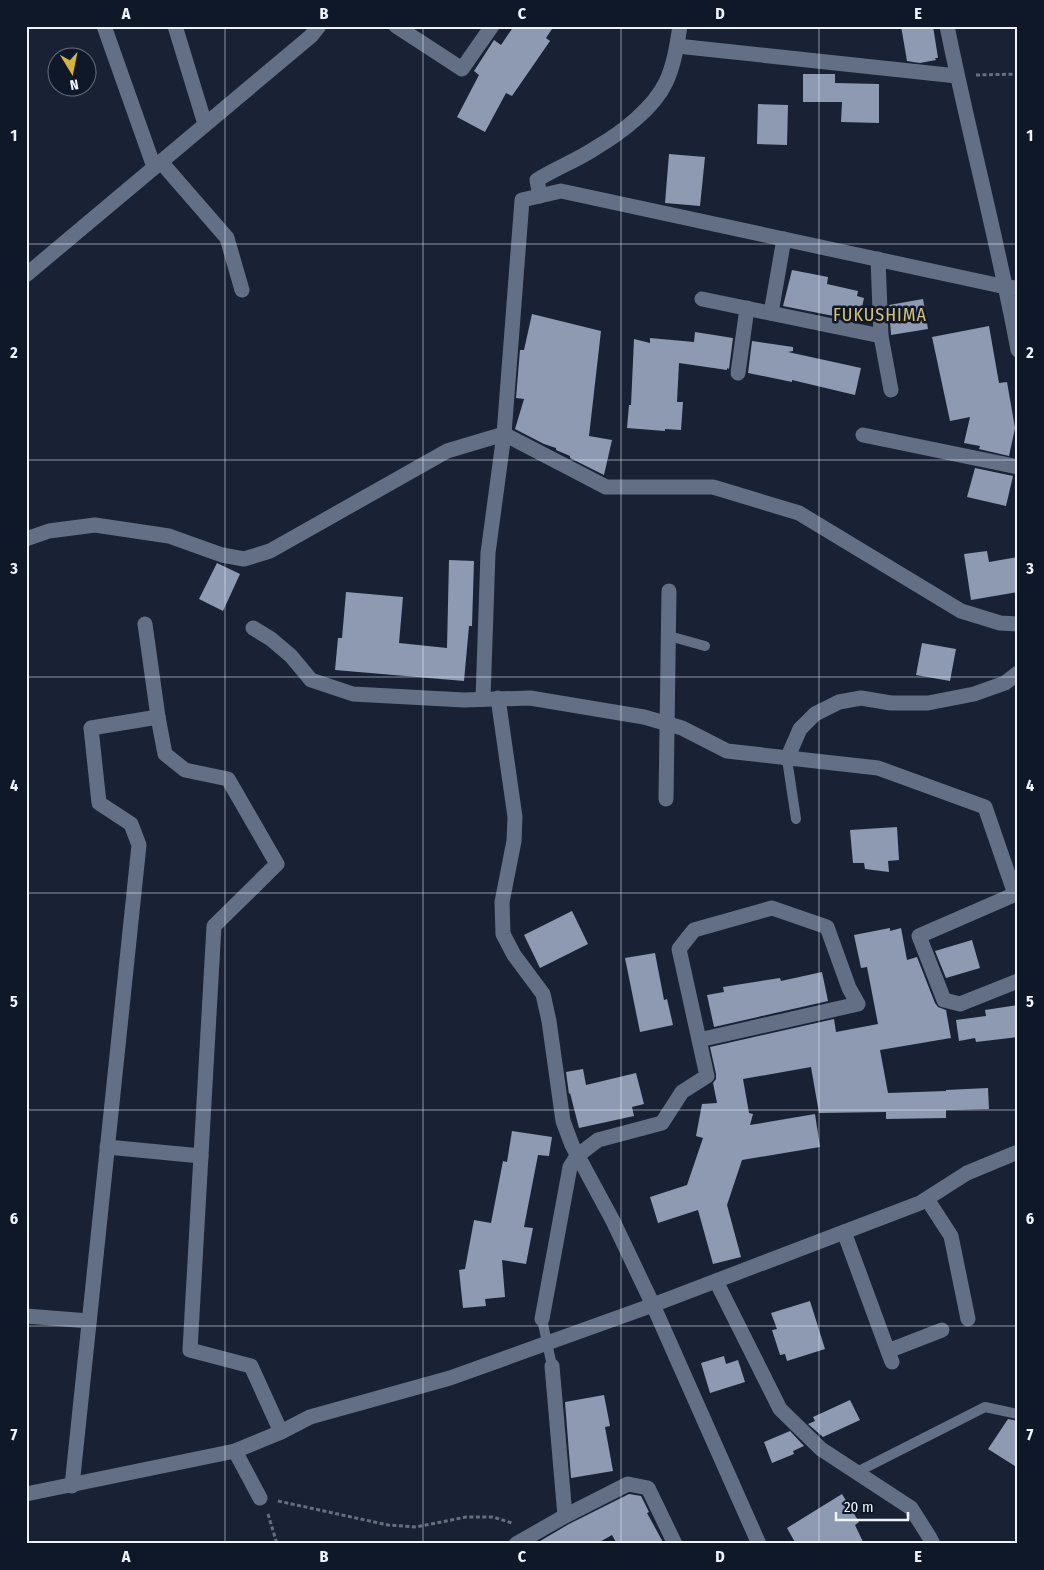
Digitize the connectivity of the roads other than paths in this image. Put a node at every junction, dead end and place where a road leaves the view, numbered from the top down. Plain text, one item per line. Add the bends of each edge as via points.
1 (104, 26) edge
2 (176, 26) edge
3 (396, 26) edge
4 (492, 26) edge
5 (680, 26) edge
6 (947, 26) edge
7 (313, 29) edge
8 (677, 46) junction
9 (957, 76) junction
10 (205, 124) junction
11 (158, 165) junction
12 (540, 196) junction
13 (784, 239) junction
14 (878, 259) junction
15 (26, 275) edge
16 (1012, 287) edge
17 (242, 290) dead end
18 (702, 299) dead end
19 (747, 308) junction
20 (771, 314) junction
21 (881, 336) junction
22 (1018, 350) edge
23 (738, 373) dead end
24 (891, 390) dead end
25 (504, 434) junction
26 (863, 435) dead end
27 (1018, 467) edge
28 (26, 539) edge
29 (669, 591) dead end
30 (145, 624) dead end
31 (1018, 624) edge
32 (253, 628) dead end
33 (669, 636) junction
34 (705, 646) dead end
35 (1018, 673) edge
36 (483, 698) junction
37 (498, 698) junction
38 (158, 717) junction
39 (668, 724) junction
40 (787, 759) junction
41 (666, 799) dead end
42 (796, 819) dead end
43 (1016, 894) edge
44 (1018, 981) edge
45 (699, 1040) junction
46 (107, 1147) junction
47 (1018, 1152) edge
48 (201, 1156) junction
49 (578, 1156) junction
50 (927, 1199) junction
51 (844, 1232) junction
52 (716, 1281) junction
53 (653, 1305) junction
54 (26, 1316) edge
55 (542, 1318) joint
56 (968, 1319) dead end
57 (89, 1321) junction
58 (942, 1330) dead end
59 (552, 1366) joint
60 (1018, 1414) edge
61 (281, 1432) junction
62 (235, 1451) junction
63 (857, 1472) junction
64 (72, 1486) junction
65 (26, 1494) edge
66 (260, 1498) road end
67 (565, 1516) junction
68 (516, 1544) edge
69 (676, 1544) edge
70 (759, 1544) edge
71 (932, 1544) edge

1 - 11 street
2 - 10 street
3 - 4 street via 462,69
5 - 8 street
6 - 9 street
7 - 10 street
8 - 9 street
8 - 12 street via 666,82 650,106 597,148 537,180
9 - 16 street
10 - 11 street
11 - 15 street
11 - 17 street via 227,238
12 - 13 street via 562,191
12 - 25 street via 522,200
13 - 14 street
13 - 20 street
14 - 16 street
14 - 21 street
16 - 22 street
18 - 19 street
19 - 20 street
19 - 23 street
20 - 21 street
21 - 24 street
25 - 28 street via 447,451 270,551 244,558 222,555 169,536 95,525 49,531
25 - 31 street via 606,487 713,487 799,514 961,611 1000,624
25 - 36 street via 488,553
26 - 27 street
29 - 33 street
30 - 38 street
32 - 36 street via 291,656 311,680 353,694 464,700
33 - 34 lane
33 - 39 street
35 - 40 street via 1005,683 974,694 928,703 891,703 861,698 839,702 816,714 800,730
36 - 37 street
37 - 39 street via 530,698
37 - 49 street via 515,817 502,902 503,934 543,994 564,1121
38 - 46 street via 91,728 99,803 131,824 139,844
38 - 48 street via 166,754 185,770 228,779 277,864 214,926
39 - 40 street via 727,751
39 - 41 street
40 - 42 lane
40 - 43 street via 878,768 985,807
43 - 44 street via 920,936 944,1000 960,1004
45 - 45 street via 679,949 694,930 772,908 827,927 858,1004
45 - 49 street via 707,1076 682,1092 662,1123 598,1140
46 - 48 street
46 - 57 street
47 - 50 street via 967,1173
48 - 61 street via 190,1350 251,1366
49 - 53 street
49 - 55 street via 570,1167
50 - 51 street
50 - 56 street via 951,1236
51 - 52 street
51 - 58 street via 890,1356
52 - 53 street
52 - 63 street via 780,1409 821,1449
53 - 61 street via 450,1378 310,1417
53 - 70 street
54 - 57 street
55 - 59 lane
57 - 64 street
59 - 67 street
60 - 63 lane via 985,1407
61 - 62 street
62 - 64 street
62 - 66 street
63 - 71 street via 911,1508
64 - 65 street
67 - 68 street
67 - 69 street via 628,1484 648,1488

